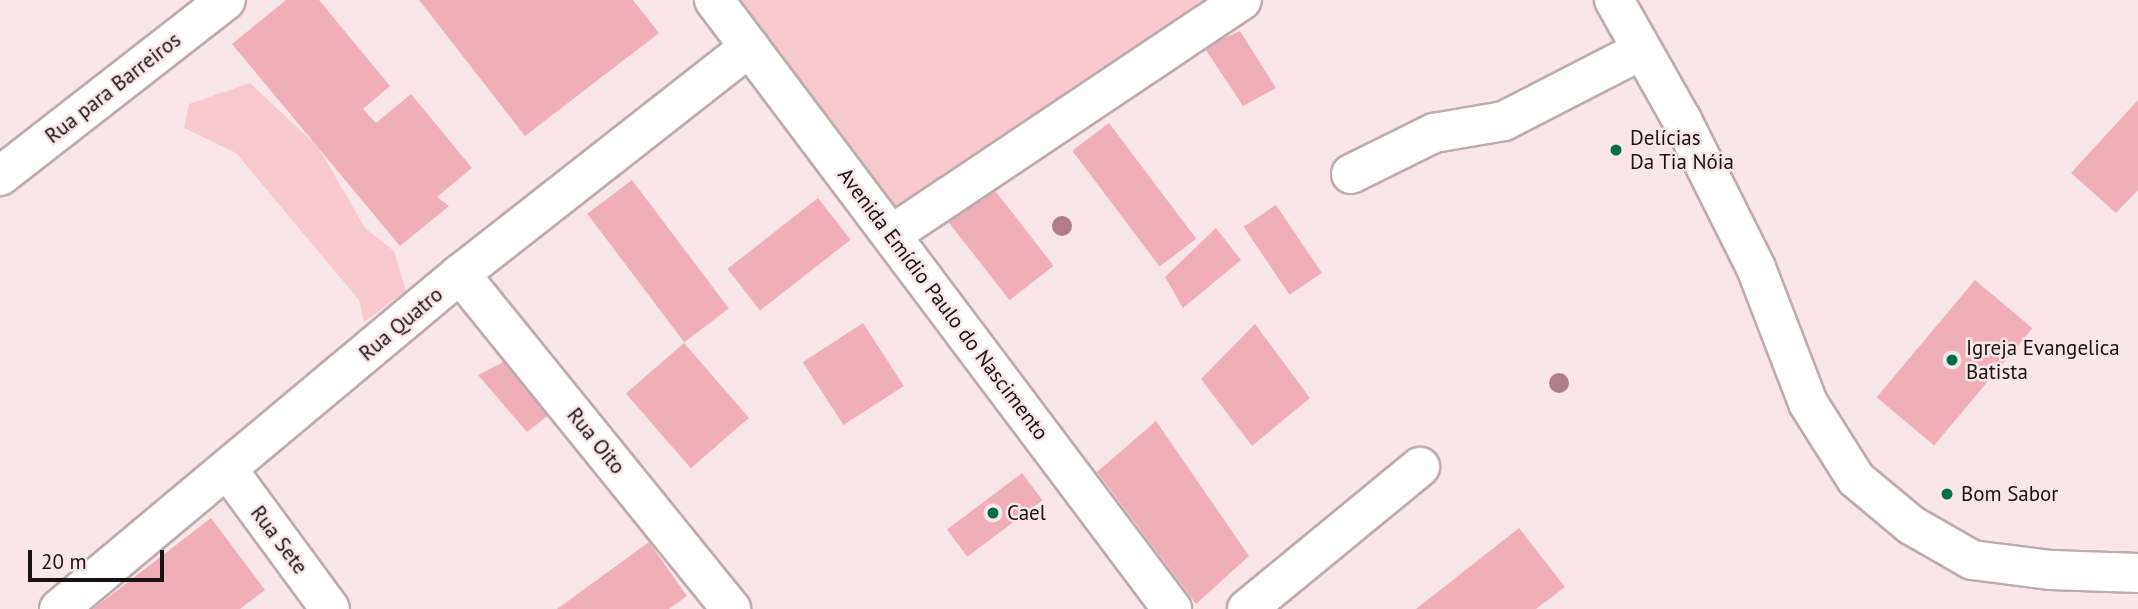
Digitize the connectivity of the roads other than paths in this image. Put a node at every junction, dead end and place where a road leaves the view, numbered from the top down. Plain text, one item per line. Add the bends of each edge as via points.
1 (226, 0) edge
2 (715, 0) edge
3 (1241, 0) edge
4 (1614, 0) edge
5 (750, 47) junction
6 (1642, 50) junction
7 (1351, 174) dead end
8 (0, 176) edge
9 (891, 235) junction
10 (460, 274) junction
11 (1420, 467) dead end
12 (228, 470) junction
13 (2138, 573) edge
14 (59, 609) edge
15 (330, 609) edge
16 (731, 609) edge
17 (1172, 609) edge
18 (1247, 609) edge

1 - 8 street, Rua para Barreiros
2 - 5 street, Avenida Emídio Paulo do Nascimento
3 - 9 street
4 - 6 street
5 - 9 street, Avenida Emídio Paulo do Nascimento
5 - 10 street, Rua Quatro
6 - 7 street via 1504,121 1434,132
6 - 13 street via 1756,268 1808,403 1856,479 1910,525 1972,560 2052,570
9 - 17 street, Avenida Emídio Paulo do Nascimento
10 - 12 street, Rua Quatro
10 - 16 street, Rua Oito
11 - 18 street
12 - 14 street, Rua Quatro
12 - 15 street, Rua Sete

